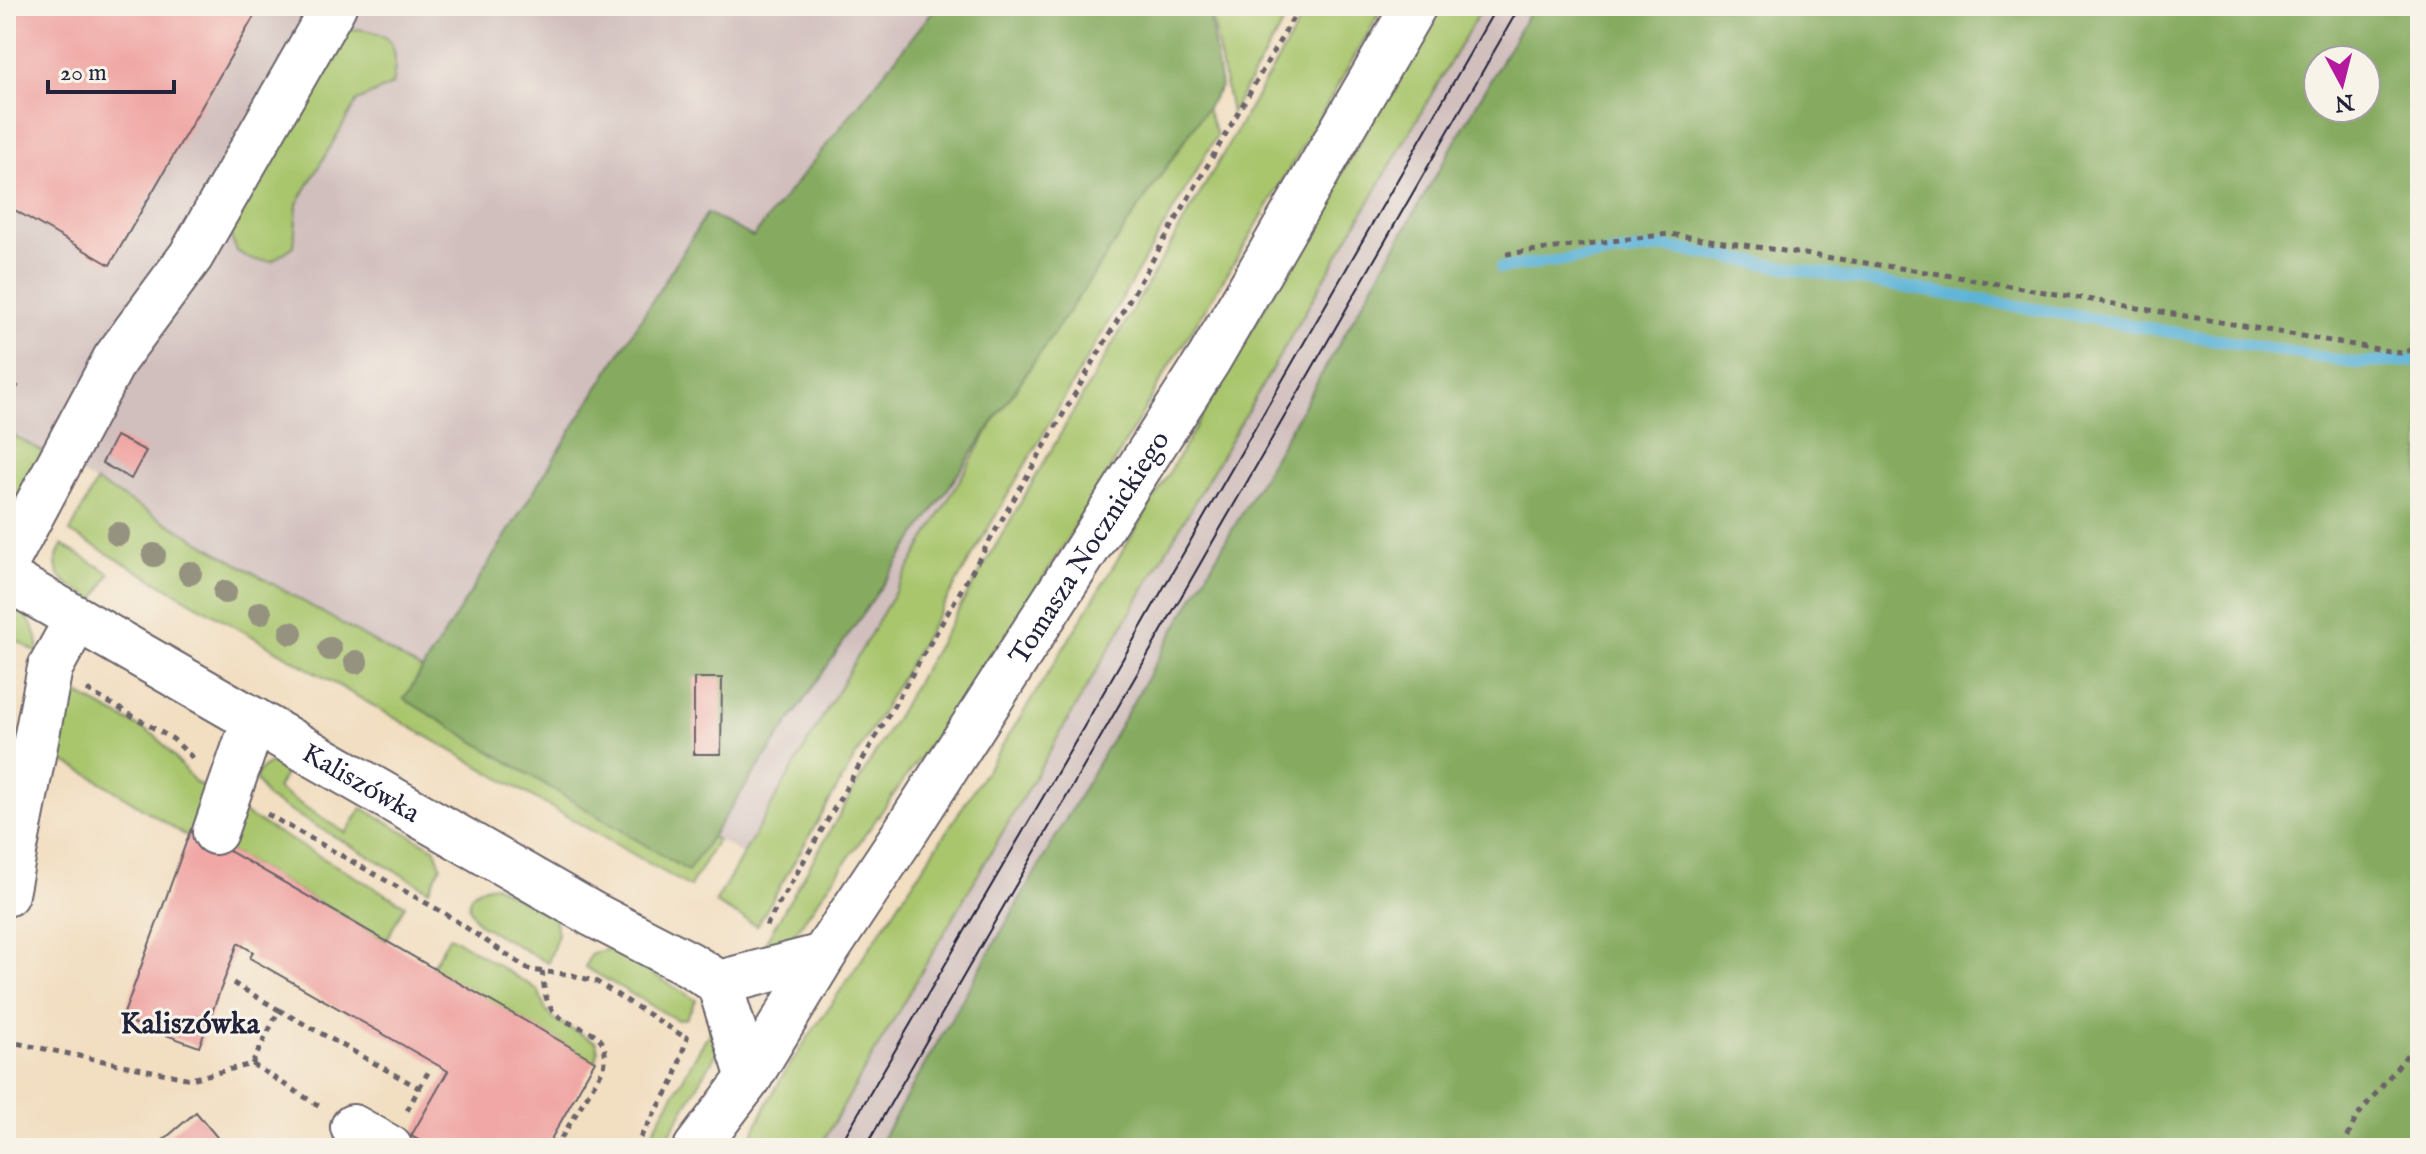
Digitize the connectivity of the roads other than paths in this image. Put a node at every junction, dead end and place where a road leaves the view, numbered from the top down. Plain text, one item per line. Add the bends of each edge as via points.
1 (334, 6) edge
2 (1414, 6) edge
3 (6, 563) edge
4 (6, 578) edge
5 (77, 619) junction
6 (254, 720) junction
7 (222, 812) road end
8 (6, 894) edge
9 (823, 956) junction
10 (719, 983) junction
11 (749, 1078) junction
12 (696, 1148) edge
13 (724, 1148) edge

1 - 3 street via 191,256 115,359
2 - 9 street, Tomasza Nocznickiego via 1209,359
4 - 5 street, Kaliszówka
5 - 6 street, Kaliszówka
5 - 8 street via 50,668
6 - 7 street
6 - 10 street, Kaliszówka
9 - 10 street
9 - 11 street, Tomasza Nocznickiego
10 - 11 street
11 - 12 street, Tomasza Nocznickiego
11 - 13 street, Tomasza Nocznickiego

